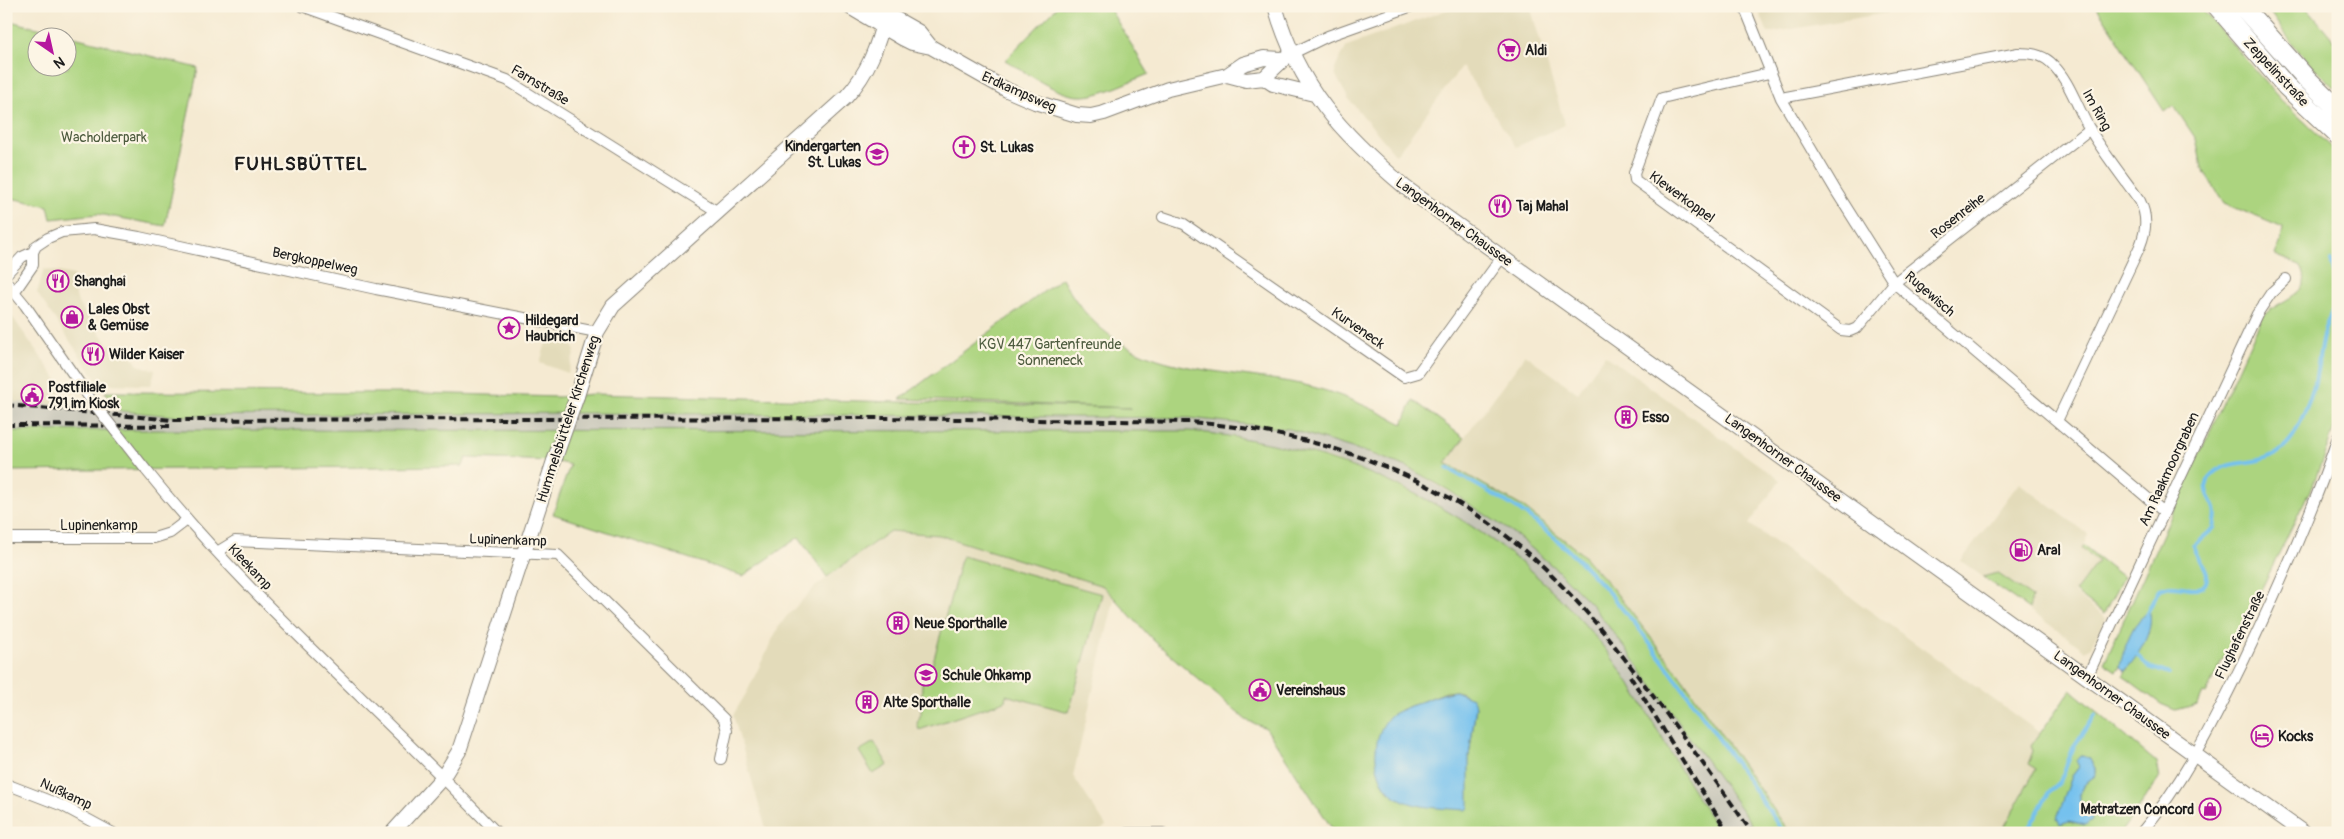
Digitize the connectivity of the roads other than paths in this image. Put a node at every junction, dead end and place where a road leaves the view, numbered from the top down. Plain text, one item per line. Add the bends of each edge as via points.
1 (302, 6) edge
2 (848, 6) edge
3 (873, 6) edge
4 (1275, 6) edge
5 (1412, 6) edge
6 (1744, 6) edge
7 (2217, 6) edge
8 (2242, 6) edge
9 (2258, 6) edge
10 (887, 10) edge
11 (882, 27) junction
12 (931, 47) junction
13 (1287, 56) junction
14 (1769, 73) junction
15 (1227, 76) junction
16 (1264, 78) junction
17 (2306, 78) junction
18 (1314, 94) junction
19 (1781, 98) junction
20 (2338, 109) edge
21 (2090, 129) junction
22 (2338, 135) edge
23 (718, 212) junction
24 (1163, 217) dead end
25 (33, 252) junction
26 (1502, 257) junction
27 (6, 274) edge
28 (2286, 279) dead end
29 (6, 282) edge
30 (1894, 283) junction
31 (15, 291) junction
32 (1850, 331) joint
33 (597, 332) junction
34 (2057, 421) junction
35 (2338, 437) edge
36 (2164, 512) junction
37 (188, 520) junction
38 (6, 538) edge
39 (217, 552) junction
40 (524, 554) junction
41 (2087, 677) junction
42 (2195, 756) junction
43 (721, 758) dead end
44 (443, 778) junction
45 (6, 784) edge
46 (113, 833) edge
47 (392, 833) edge
48 (497, 833) edge
49 (1127, 833) edge
50 (1163, 833) edge
51 (2141, 833) edge
52 (2304, 833) edge

1 - 23 street, Farnstraße via 507,80
2 - 11 main road, Erdkampsweg
3 - 10 main road, Erdkampsweg
4 - 13 main road, Langenhorner Chaussee
5 - 13 street, Erdkampsweg via 1328,36
6 - 14 street, Rugewisch
7 - 22 highway, Zeppelinstraße via 2286,86
8 - 17 highway, Zeppelinstraße
9 - 17 highway
10 - 11 main road, Hummelsbütteler Kirchenweg
10 - 12 main road, Erdkampsweg via 919,32
11 - 12 main road, Erdkampsweg via 912,43
11 - 23 main road, Hummelsbütteler Kirchenweg via 871,62 853,89
12 - 15 main road, Erdkampsweg via 1007,90 1077,115 1104,113 1168,89
13 - 15 main road, Erdkampsweg via 1243,64
13 - 16 main road, Erdkampsweg
13 - 18 main road, Langenhorner Chaussee
14 - 19 street, Rugewisch
14 - 32 street, Klewerkoppel via 1662,98 1634,173 1636,180 1841,330
15 - 16 main road, Erdkampsweg via 1246,80
16 - 18 main road, Erdkampsweg via 1273,84
17 - 20 highway, Zeppelinstraße
18 - 26 main road, Langenhorner Chaussee via 1374,161
19 - 21 street, Im Ring via 2031,53 2052,63
19 - 30 street, Rugewisch
21 - 30 street, Rosenreihe
21 - 34 street, Im Ring via 2140,201 2145,228 2140,246
23 - 33 main road, Hummelsbütteler Kirchenweg via 613,306
24 - 26 street, Kurveneck via 1191,228 1404,377 1418,373
25 - 27 street, Bergkoppelweg via 22,257
25 - 31 street via 33,265
25 - 33 street, Bergkoppelweg via 42,241 62,232 94,229
26 - 41 main road, Langenhorner Chaussee
28 - 36 street, Am Raakmoorgraben via 2271,293 2258,314
29 - 31 street
30 - 32 street, Rosenreihe via 1861,324
30 - 34 street, Rugewisch
31 - 37 street, Kleekamp, bridge via 91,400
33 - 40 main road, Hummelsbütteler Kirchenweg, bridge
34 - 36 street, Rugewisch
35 - 42 street, Flughafenstraße via 2283,577
36 - 41 street, Am Raakmoorgraben
37 - 38 street, Lupinenkamp via 170,533 154,538
37 - 39 street, Kleekamp
39 - 40 street, Lupinenkamp via 236,541
39 - 44 street, Kleekamp via 269,608
40 - 43 street, Lupinenkamp via 558,555 724,719 726,731
40 - 44 main road, Hummelsbütteler Kirchenweg via 458,751
41 - 42 main road, Langenhorner Chaussee
42 - 51 street, Flughafenstraße
42 - 52 main road, Langenhorner Chaussee
44 - 47 main road, Hummelsbütteler Kirchenweg
44 - 48 street, Kleekamp
45 - 46 street, Nußkamp via 63,806
49 - 50 street

